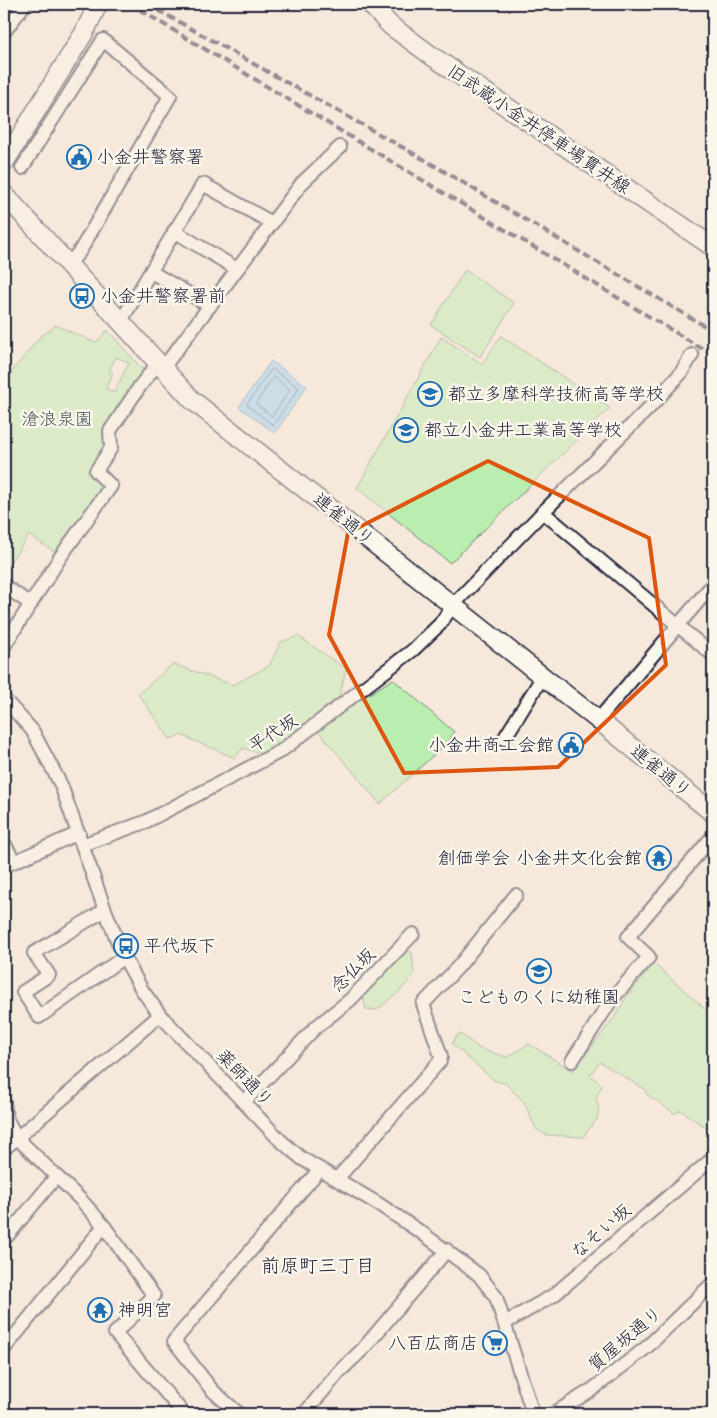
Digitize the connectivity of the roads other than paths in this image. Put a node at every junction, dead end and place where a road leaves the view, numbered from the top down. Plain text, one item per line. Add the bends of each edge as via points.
1 (25, 4) edge
2 (98, 4) edge
3 (370, 4) edge
4 (4, 32) edge
5 (340, 147) dead end
6 (4, 163) edge
7 (22, 168) dead end
8 (4, 194) edge
9 (272, 223) junction
10 (174, 231) junction
11 (713, 247) edge
12 (68, 265) junction
13 (237, 269) junction
14 (151, 272) junction
15 (210, 306) junction
16 (121, 321) junction
17 (692, 355) dead end
18 (160, 365) junction
19 (543, 512) junction
20 (713, 584) edge
21 (4, 586) edge
22 (31, 604) junction
23 (453, 606) junction
24 (678, 626) junction
25 (4, 646) edge
26 (713, 655) edge
27 (543, 676) junction
28 (4, 699) edge
29 (598, 720) junction
30 (504, 739) dead end
31 (713, 813) edge
32 (713, 836) edge
33 (81, 839) junction
34 (4, 843) edge
35 (9, 863) edge
36 (516, 894) dead end
37 (104, 910) junction
38 (413, 934) dead end
39 (124, 957) junction
40 (160, 1015) junction
41 (572, 1061) dead end
42 (4, 1102) edge
43 (244, 1102) junction
44 (5, 1118) edge
45 (17, 1138) junction
46 (4, 1149) edge
47 (713, 1158) edge
48 (320, 1169) junction
49 (56, 1177) junction
50 (337, 1179) junction
51 (104, 1226) junction
52 (4, 1240) edge
53 (446, 1250) junction
54 (713, 1284) edge
55 (506, 1323) junction
56 (4, 1349) edge
57 (184, 1414) edge
58 (239, 1414) edge
59 (304, 1414) edge
60 (532, 1414) edge
61 (553, 1414) edge

1 - 4 street
2 - 6 main road via 84,33
3 - 11 main road, 旧武蔵小金井停車場貫井線 via 391,26 432,56
5 - 9 street via 302,183
7 - 12 street via 103,40 170,96 80,251
8 - 12 main road, 連雀通り
9 - 10 street via 203,184
9 - 13 street
10 - 13 street
10 - 14 street
12 - 16 main road, 連雀通り
13 - 15 street
14 - 15 street
14 - 16 street
15 - 18 street
16 - 18 main road, 連雀通り
17 - 19 street, 平代坂 via 681,373 649,408
18 - 22 street via 140,386 110,431 111,448 96,471 111,486
18 - 23 main road, 連雀通り via 192,400
19 - 23 street, 平代坂
19 - 24 street
20 - 24 street
21 - 22 street
22 - 25 street
23 - 27 main road, 連雀通り
23 - 33 street, 平代坂 via 413,650 281,751 146,822
24 - 26 street
24 - 29 street
27 - 29 main road, 連雀通り
27 - 30 street
28 - 33 street, 薬師通り via 32,730 61,785
29 - 31 main road, 連雀通り
32 - 41 street via 628,937 649,957 612,999
33 - 35 street, 平代坂
33 - 37 street, 薬師通り
34 - 35 street
36 - 50 street via 459,966 423,1004 440,1060
37 - 39 street, 薬師通り
37 - 39 street via 34,953 49,976 23,992 39,1017
38 - 43 street, 念仏坂
39 - 40 street, 薬師通り
40 - 43 street, 薬師通り
40 - 45 street
42 - 44 street
43 - 48 street, 薬師通り via 280,1140
44 - 45 street
45 - 46 street
45 - 49 street
47 - 55 street, なそい坂 via 554,1296
48 - 50 street, 薬師通り
48 - 58 street via 174,1341 212,1390
49 - 51 street
49 - 52 street
50 - 53 street, 薬師通り
51 - 56 street
51 - 57 street via 154,1296 115,1333
53 - 55 street, 薬師通り via 479,1275 496,1297
53 - 59 street via 364,1349 339,1372
54 - 61 street, 質屋坂通り via 647,1347 593,1389
55 - 60 street, 薬師通り

